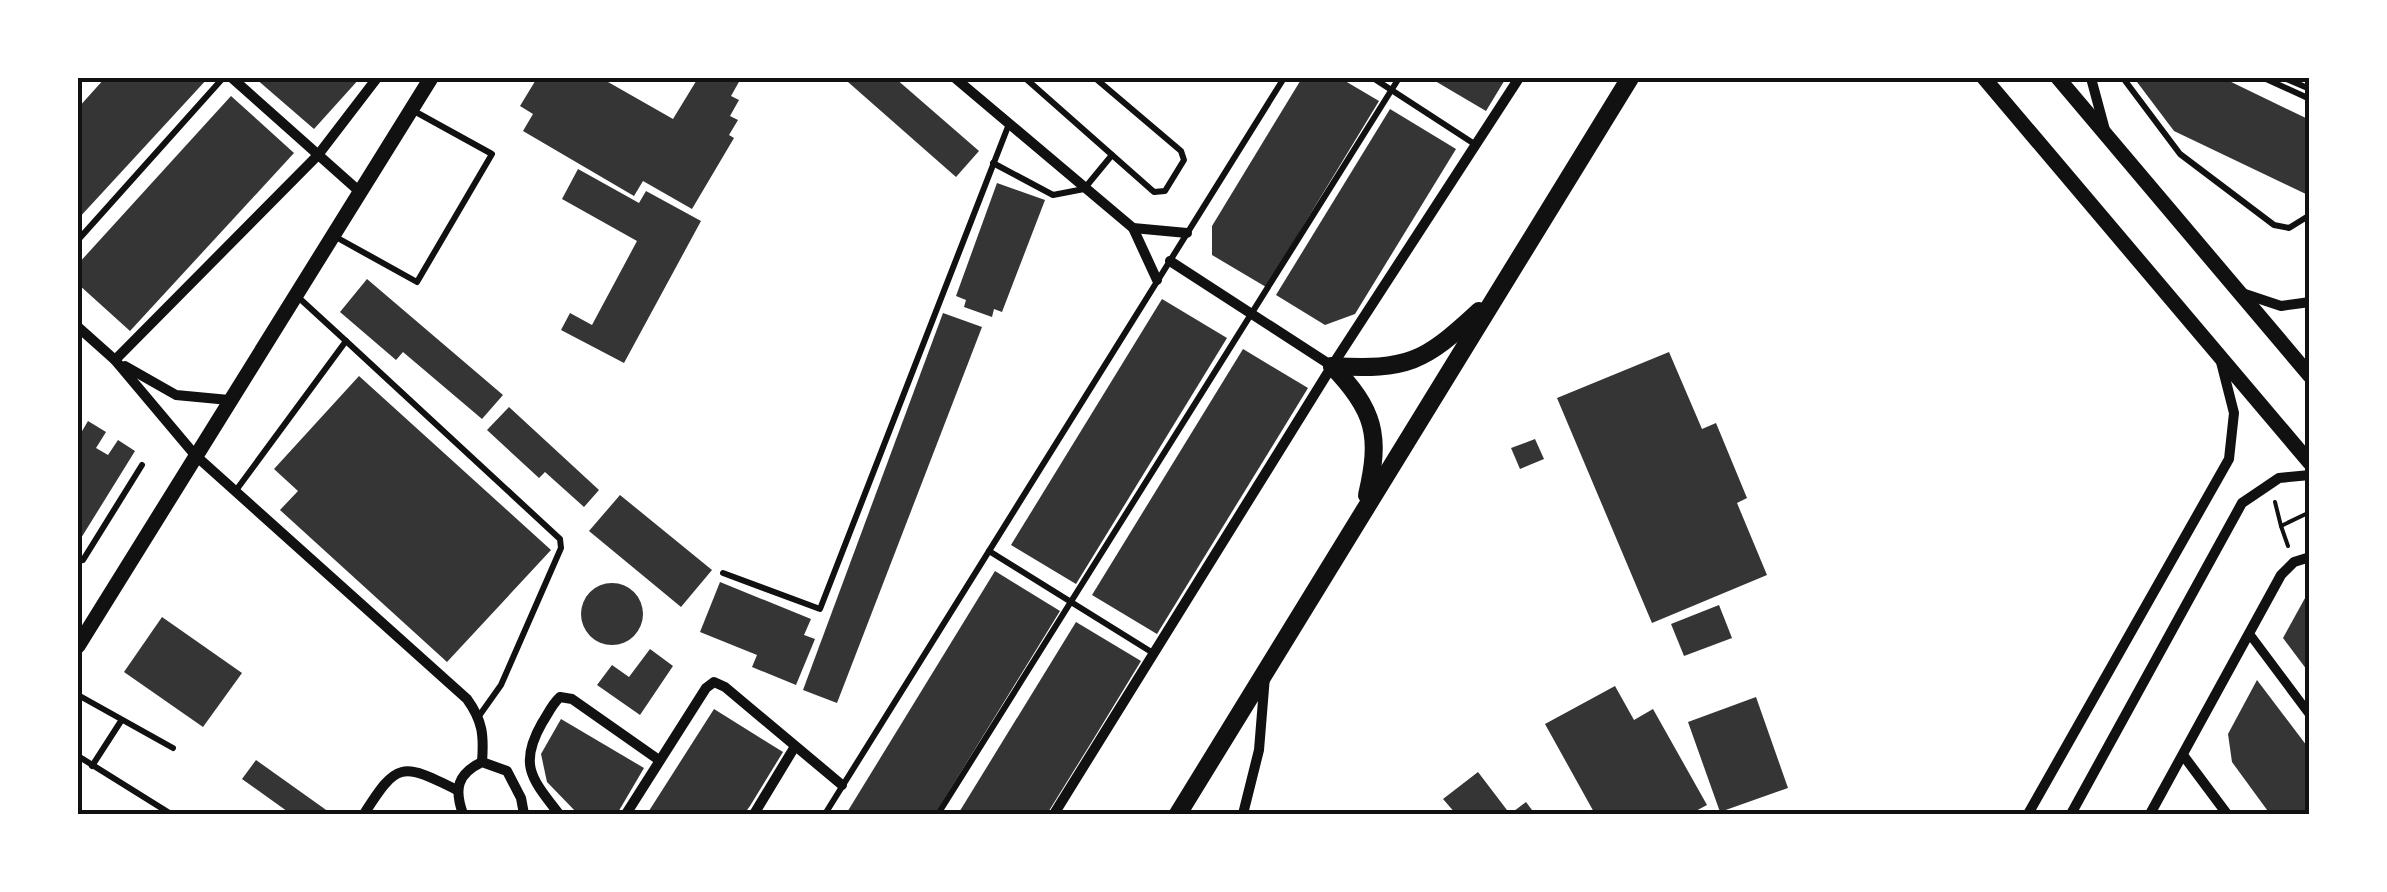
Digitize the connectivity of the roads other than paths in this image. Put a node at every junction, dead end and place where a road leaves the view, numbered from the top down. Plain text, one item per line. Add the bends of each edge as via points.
1 (223, 78) edge
2 (232, 78) edge
3 (377, 78) edge
4 (430, 78) edge
5 (955, 78) edge
6 (1025, 78) edge
7 (1095, 78) edge
8 (1284, 78) edge
9 (1372, 78) edge
10 (1399, 78) edge
11 (1519, 78) edge
12 (1630, 78) edge
13 (1984, 78) edge
14 (2058, 78) edge
15 (2091, 78) edge
16 (2124, 78) edge
17 (2264, 78) edge
18 (2284, 78) edge
19 (2302, 81) edge
20 (1392, 89) junction
21 (2310, 89) edge
22 (2310, 99) edge
23 (411, 109) junction
24 (1008, 124) junction
25 (2107, 136) junction
26 (1477, 146) junction
27 (1112, 154) junction
28 (318, 155) junction
29 (993, 163) junction
30 (1084, 189) junction
31 (360, 192) junction
32 (2310, 215) edge
33 (1134, 228) junction
34 (1187, 232) junction
35 (333, 235) junction
36 (78, 240) edge
37 (1170, 261) junction
38 (1158, 280) junction
39 (2236, 290) junction
40 (1498, 293) junction
41 (296, 295) junction
42 (2310, 302) edge
43 (1251, 310) junction
44 (78, 327) edge
45 (346, 341) junction
46 (2219, 356) junction
47 (115, 360) junction
48 (1332, 366) junction
49 (2310, 376) edge
50 (230, 400) junction
51 (195, 456) junction
52 (2310, 463) edge
53 (142, 465) dead end
54 (2310, 474) edge
55 (237, 489) junction
56 (1364, 510) junction
57 (989, 550) junction
58 (2310, 557) edge
59 (78, 561) edge
60 (723, 573) dead end
61 (1071, 600) junction
62 (2251, 636) junction
63 (78, 646) edge
64 (1155, 655) junction
65 (1265, 670) junction
66 (78, 695) edge
67 (2310, 715) edge
68 (479, 716) junction
69 (121, 721) junction
70 (172, 748) dead end
71 (794, 748) junction
72 (2183, 755) junction
73 (78, 756) edge
74 (659, 760) junction
75 (482, 762) junction
76 (92, 766) junction
77 (535, 783) junction
78 (842, 786) junction
79 (456, 790) junction
80 (518, 792) junction
81 (171, 814) edge
82 (364, 814) edge
83 (464, 814) edge
84 (524, 814) edge
85 (559, 814) edge
86 (626, 814) edge
87 (754, 814) edge
88 (825, 814) edge
89 (938, 814) edge
90 (1054, 814) edge
91 (1178, 814) edge
92 (1243, 814) edge
93 (2028, 814) edge
94 (2071, 814) edge
95 (2150, 814) edge
96 (2226, 814) edge

1 - 36 lane
2 - 28 street
3 - 28 street
4 - 23 street
5 - 24 street
6 - 27 lane
7 - 27 lane via 1184,160 1165,191 1154,192
8 - 34 lane
9 - 20 lane
10 - 20 lane
11 - 26 street
12 - 40 main road
13 - 46 street
14 - 25 street
15 - 25 street
16 - 32 lane via 2180,154 2274,225 2290,228
17 - 22 lane
18 - 19 lane
19 - 21 lane
20 - 26 lane
20 - 43 lane
23 - 31 street
23 - 35 lane via 492,154 417,282
24 - 29 lane
24 - 30 street
25 - 39 street
26 - 48 street
27 - 30 lane
28 - 31 street
28 - 47 street
29 - 30 lane via 1052,195
29 - 60 lane via 820,609
30 - 33 street
31 - 35 street
33 - 34 street
33 - 38 street
34 - 37 lane
35 - 41 street
37 - 38 lane
37 - 43 street
38 - 57 lane
39 - 42 street via 2281,306
39 - 49 street
40 - 48 main road via 1441,346 1406,364
40 - 56 main road
41 - 45 lane
41 - 50 street
43 - 48 street
43 - 61 lane
44 - 47 street
45 - 55 lane
45 - 68 lane via 560,539 501,685
46 - 52 street
46 - 93 street via 2234,413 2228,459
47 - 50 street via 176,395
47 - 51 street
48 - 56 main road via 1373,422 1376,458
48 - 64 street
50 - 51 street
51 - 55 street
51 - 63 street
53 - 59 lane
54 - 94 street via 2279,478 2242,503
55 - 68 street
56 - 65 main road
57 - 61 lane
57 - 78 lane
58 - 62 street via 2281,576
61 - 64 lane
61 - 89 lane
62 - 67 street
62 - 72 street
64 - 90 street
65 - 91 main road
65 - 92 street via 1263,722
66 - 69 lane
68 - 75 street
69 - 70 lane
69 - 76 lane
71 - 74 street via 714,682
71 - 78 street
71 - 87 street
72 - 95 street
72 - 96 street
73 - 76 lane
74 - 77 street via 572,698 560,697 529,746
74 - 86 street
75 - 79 street via 468,769
75 - 80 street via 507,771
76 - 81 lane
77 - 80 street
77 - 85 street
78 - 88 lane
79 - 82 street via 399,771
79 - 83 street
80 - 84 street

